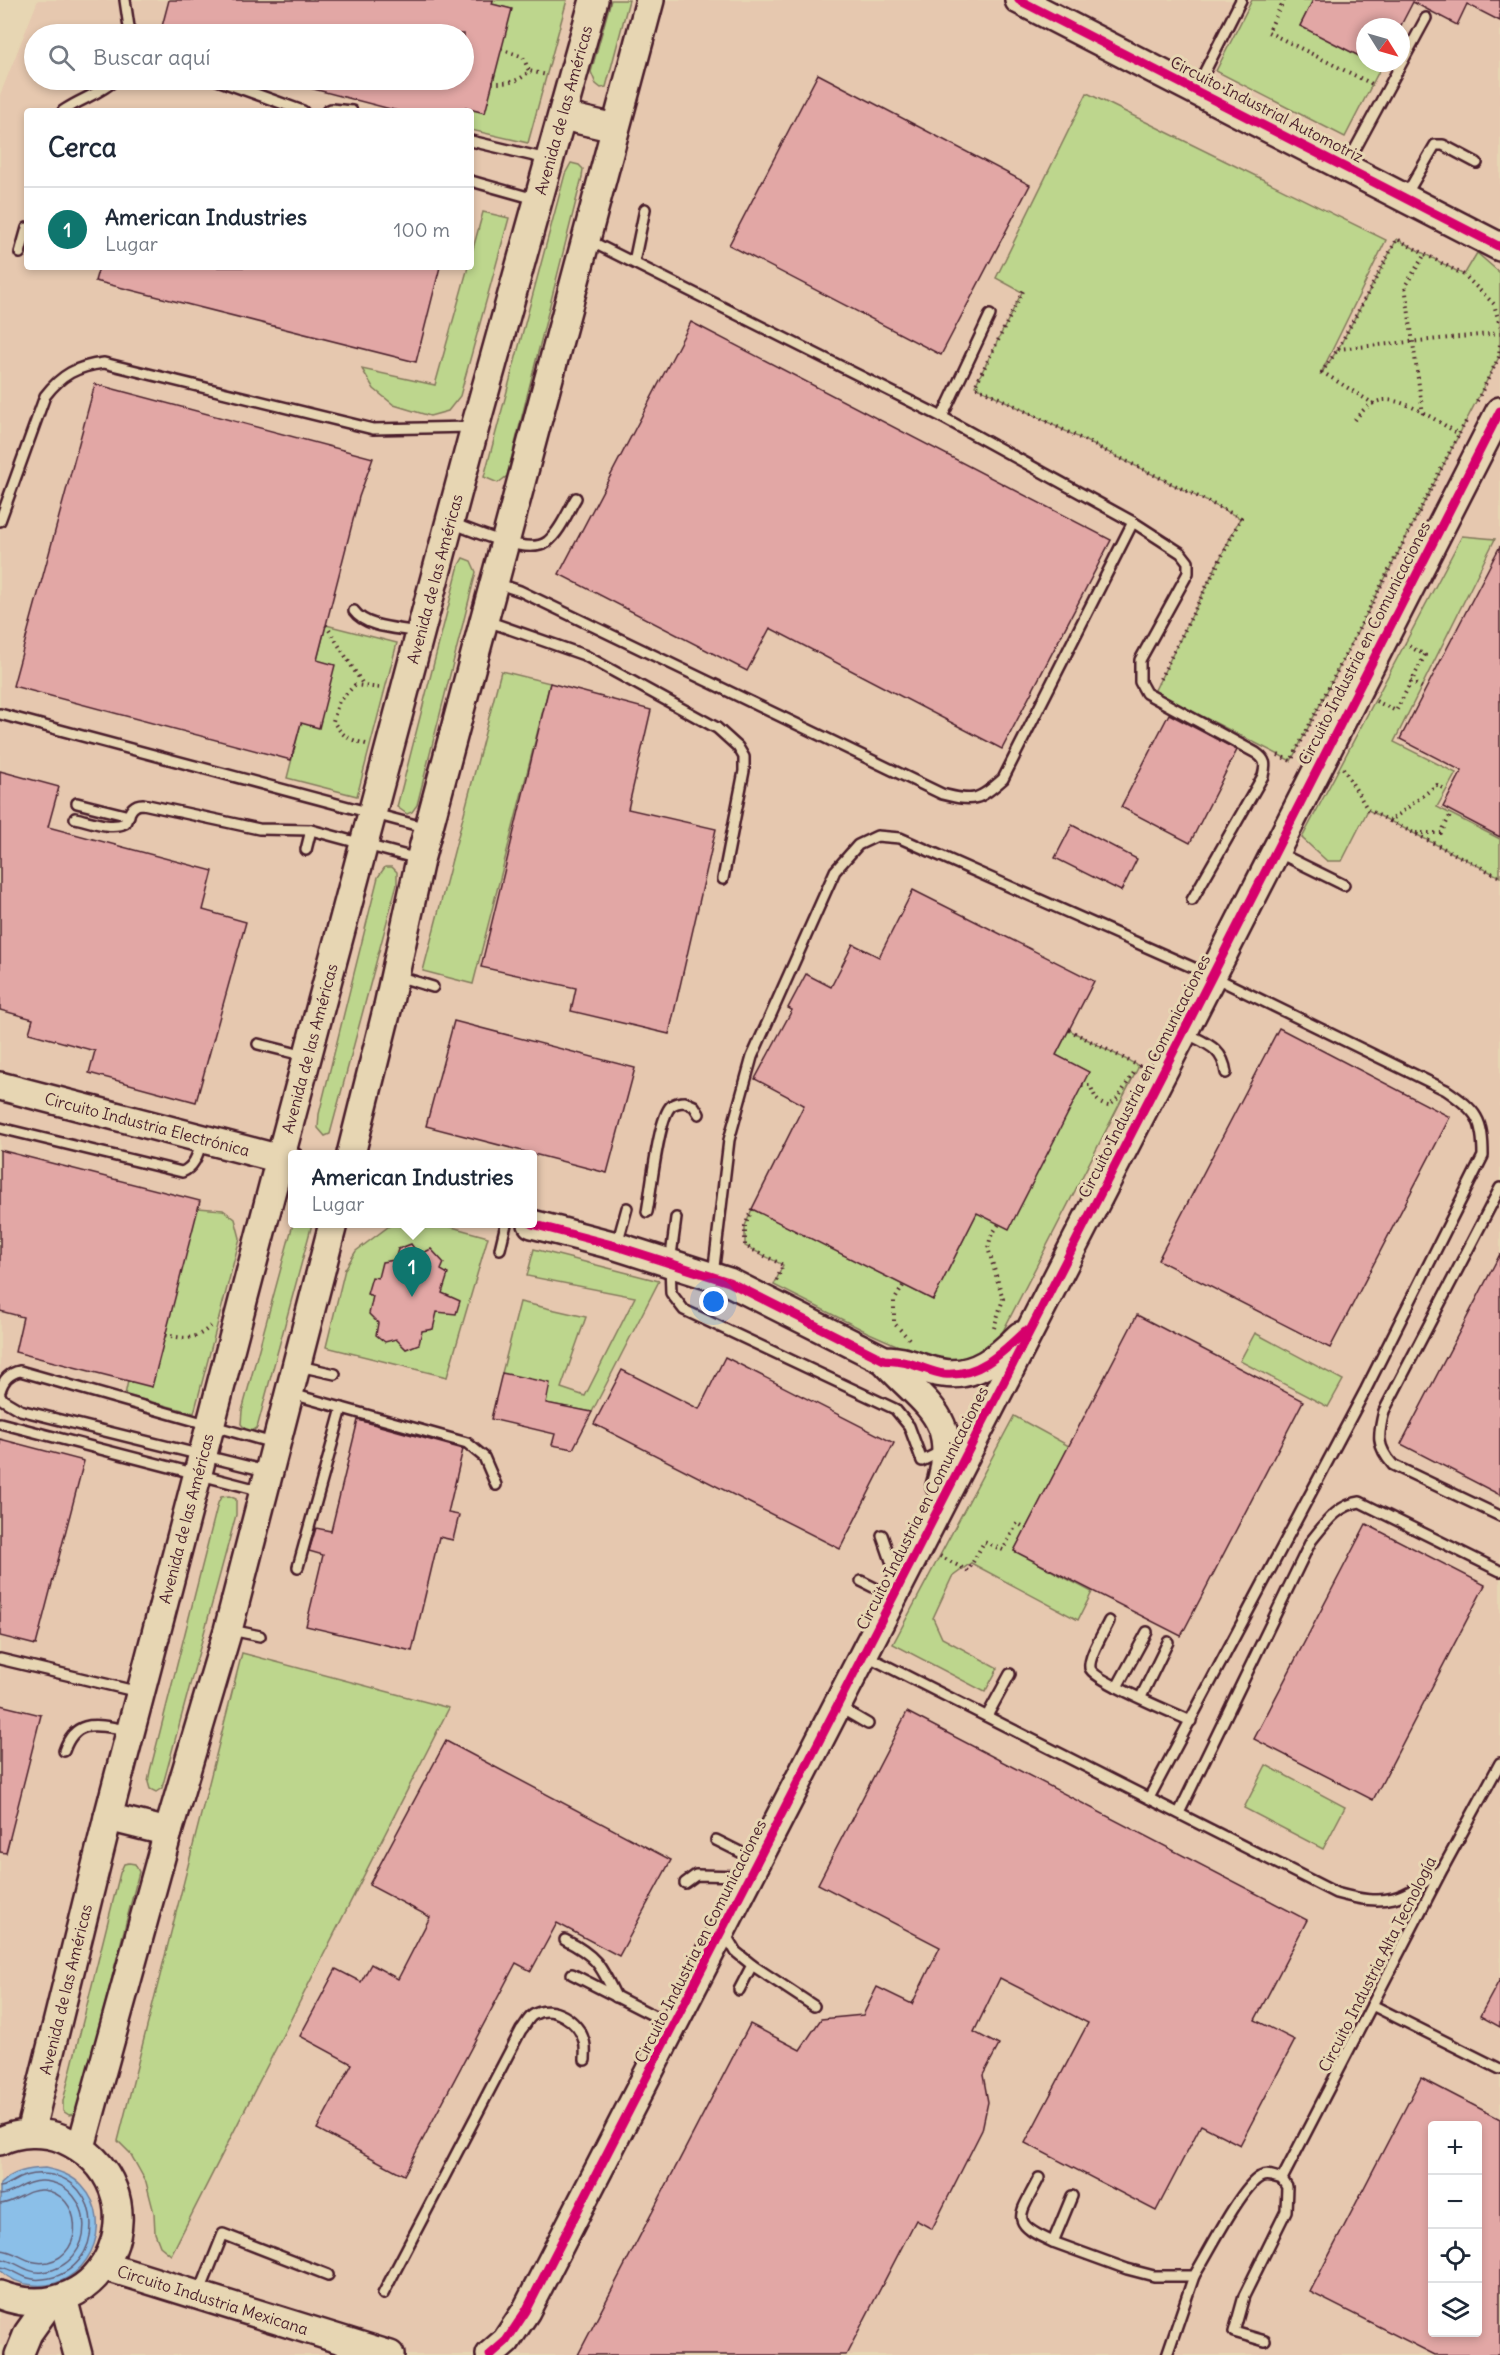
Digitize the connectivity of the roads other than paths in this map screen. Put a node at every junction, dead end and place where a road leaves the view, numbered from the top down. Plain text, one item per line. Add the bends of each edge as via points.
1 (125, 0) edge
2 (594, 0) edge
3 (650, 0) edge
4 (1022, 0) edge
5 (1241, 0) edge
6 (1426, 18) dead end
7 (129, 24) edge
8 (99, 90) edge
9 (245, 90) edge
10 (1196, 90) junction
11 (67, 108) edge
12 (295, 108) edge
13 (563, 116) junction
14 (615, 128) junction
15 (474, 142) edge
16 (550, 159) junction
17 (1477, 163) dead end
18 (1346, 166) junction
19 (474, 182) edge
20 (1405, 197) junction
21 (539, 200) junction
22 (645, 209) dead end
23 (24, 239) edge
24 (587, 239) junction
25 (1500, 247) edge
26 (20, 253) dead end
27 (634, 262) junction
28 (990, 315) dead end
29 (1487, 408) edge
30 (942, 417) junction
31 (475, 427) junction
32 (576, 498) dead end
33 (0, 521) edge
34 (1133, 522) junction
35 (450, 523) junction
36 (504, 542) junction
37 (494, 582) junction
38 (354, 611) dead end
39 (484, 620) junction
40 (421, 632) junction
41 (0, 714) edge
42 (77, 803) dead end
43 (372, 814) junction
44 (129, 816) junction
45 (75, 818) dead end
46 (429, 829) junction
47 (311, 830) junction
48 (364, 844) junction
49 (306, 850) dead end
50 (1275, 850) junction
51 (420, 860) junction
52 (723, 879) dead end
53 (1344, 885) dead end
54 (1192, 900) dead end
55 (395, 975) junction
56 (1212, 976) junction
57 (433, 987) dead end
58 (1184, 1032) junction
59 (258, 1044) dead end
60 (308, 1057) junction
61 (1226, 1073) dead end
62 (0, 1086) edge
63 (699, 1114) dead end
64 (0, 1128) edge
65 (203, 1139) junction
66 (288, 1150) edge
67 (352, 1150) edge
68 (286, 1161) edge
69 (1500, 1188) edge
70 (627, 1208) dead end
71 (647, 1212) dead end
72 (676, 1218) dead end
73 (537, 1225) edge
74 (332, 1228) edge
75 (505, 1228) edge
76 (616, 1246) junction
77 (500, 1249) dead end
78 (670, 1263) junction
79 (712, 1277) junction
80 (1034, 1323) junction
81 (884, 1359) junction
82 (296, 1365) junction
83 (335, 1374) dead end
84 (0, 1393) edge
85 (289, 1394) junction
86 (342, 1408) junction
87 (0, 1423) edge
88 (210, 1426) junction
89 (276, 1444) junction
90 (947, 1449) junction
91 (200, 1465) junction
92 (266, 1481) junction
93 (496, 1485) dead end
94 (1500, 1516) edge
95 (927, 1531) junction
96 (882, 1535) dead end
97 (298, 1566) dead end
98 (1500, 1571) edge
99 (861, 1581) dead end
100 (896, 1591) junction
101 (1109, 1621) dead end
102 (228, 1630) junction
103 (1147, 1632) dead end
104 (260, 1636) dead end
105 (1168, 1642) dead end
106 (864, 1654) junction
107 (0, 1659) edge
108 (1010, 1674) dead end
109 (1117, 1687) junction
110 (141, 1693) junction
111 (1141, 1697) junction
112 (837, 1706) junction
113 (987, 1716) junction
114 (1191, 1721) junction
115 (868, 1724) dead end
116 (131, 1731) junction
117 (64, 1751) dead end
118 (1500, 1763) edge
119 (1149, 1798) junction
120 (1179, 1813) junction
121 (108, 1817) junction
122 (168, 1832) junction
123 (716, 1840) dead end
124 (1443, 1868) junction
125 (755, 1869) junction
126 (685, 1883) dead end
127 (723, 1930) junction
128 (565, 1940) dead end
129 (752, 1965) junction
130 (572, 1974) dead end
131 (739, 1990) dead end
132 (616, 1997) junction
133 (1372, 2005) junction
134 (814, 2006) dead end
135 (674, 2026) junction
136 (585, 2060) dead end
137 (1500, 2069) edge
138 (30, 2133) junction
139 (0, 2141) edge
140 (81, 2147) junction
141 (1039, 2178) dead end
142 (1282, 2180) junction
143 (1072, 2196) dead end
144 (1053, 2242) junction
145 (104, 2266) junction
146 (328, 2275) dead end
147 (1194, 2276) junction
148 (383, 2294) dead end
149 (0, 2295) edge
150 (198, 2296) junction
151 (57, 2300) junction
152 (1265, 2341) dead end
153 (20, 2355) edge
154 (78, 2355) edge
155 (390, 2355) edge
156 (490, 2355) edge
157 (1167, 2355) edge

1 - 7 lane
2 - 13 main road, Avenida de las Américas
3 - 14 main road
4 - 10 main road, Circuito Industrial Automotriz
5 - 10 lane
6 - 18 lane
8 - 11 lane
9 - 12 lane
10 - 18 main road, Circuito Industrial Automotriz
13 - 14 main road
13 - 16 main road, Avenida de las Américas
14 - 24 main road
15 - 16 lane
16 - 21 main road, Avenida de las Américas
17 - 20 lane via 1443,145 1435,145
18 - 20 main road, Circuito Industrial Automotriz
19 - 21 lane
20 - 25 main road, Circuito Industrial Automotriz
21 - 31 main road, Avenida de las Américas
22 - 27 lane
23 - 26 lane
24 - 27 lane
24 - 36 main road
27 - 30 lane
28 - 30 lane
29 - 50 main road, Circuito Industria en Comunicaciones
30 - 34 lane
31 - 33 lane via 373,429 104,363 88,364 57,380 45,396
31 - 35 main road, Avenida de las Américas
32 - 36 lane via 548,542 535,547
34 - 37 lane via 1003,779 984,796 965,800 942,794
34 - 54 lane via 1181,553 1188,562 1188,573 1140,660 1140,682 1146,693 1256,753 1266,765
35 - 36 lane
35 - 40 main road, Avenida de las Américas
36 - 37 main road
37 - 39 main road
38 - 40 lane via 370,622
39 - 46 main road
39 - 52 lane via 584,655 717,728 738,747 744,757 744,771
40 - 43 main road, Avenida de las Américas
41 - 43 lane
42 - 44 lane
43 - 46 lane
43 - 48 main road, Avenida de las Américas
44 - 45 lane via 125,823 113,826
44 - 47 lane via 136,804 143,804 259,829
46 - 51 main road
47 - 48 lane
47 - 49 lane
48 - 51 lane
48 - 60 main road, Avenida de las Américas
50 - 53 lane
50 - 56 main road, Circuito Industria en Comunicaciones
51 - 55 main road
55 - 57 lane
55 - 67 main road
56 - 58 main road, Circuito Industria en Comunicaciones
56 - 79 lane via 900,838 877,836 858,845 835,871 752,1057 729,1140
56 - 114 lane via 1455,1096 1477,1117 1483,1132 1483,1156 1366,1389
58 - 61 lane via 1216,1049 1225,1060
58 - 80 main road, Circuito Industria en Comunicaciones
59 - 60 lane
60 - 66 main road, Avenida de las Américas
62 - 65 main road, Circuito Industria Electrónica
63 - 71 lane via 685,1102 671,1106 666,1114
64 - 65 lane via 182,1172 194,1161
65 - 68 main road, Circuito Industria Electrónica
68 - 88 main road, Avenida de las Américas
69 - 94 lane via 1384,1411 1379,1429 1383,1455 1393,1465
70 - 76 lane
72 - 78 lane
73 - 76 main road
74 - 82 main road
75 - 77 lane
76 - 78 main road
78 - 79 main road
78 - 90 lane via 671,1293 684,1310 895,1410 909,1426 922,1461
79 - 81 main road
80 - 81 main road via 1001,1354 967,1372 945,1374
80 - 95 main road, Circuito Industria en Comunicaciones
81 - 90 main road via 932,1407 942,1424
82 - 83 lane
82 - 85 main road
84 - 88 lane via 6,1378 20,1371
84 - 91 lane via 3,1400 20,1410
85 - 86 lane
85 - 89 main road
86 - 93 lane via 467,1443 484,1457
86 - 97 lane
87 - 91 lane
88 - 89 lane
88 - 91 main road, Avenida de las Américas
89 - 92 main road
90 - 95 main road via 947,1462
91 - 92 lane
91 - 92 lane
91 - 110 main road, Avenida de las Américas
92 - 102 main road
95 - 100 main road, Circuito Industria en Comunicaciones
96 - 100 lane
98 - 120 lane via 1360,1502 1347,1504 1331,1516 1311,1541
99 - 100 lane
100 - 106 main road, Circuito Industria en Comunicaciones
101 - 109 lane via 1090,1666 1092,1673
102 - 104 lane
102 - 122 main road
103 - 109 lane
105 - 111 lane
106 - 112 main road, Circuito Industria en Comunicaciones
106 - 113 lane
107 - 110 lane
108 - 113 lane
109 - 111 lane
110 - 116 main road, Avenida de las Américas
111 - 114 lane
112 - 115 lane
112 - 125 main road, Circuito Industria en Comunicaciones
113 - 119 lane
114 - 119 lane
116 - 117 lane via 89,1725 72,1734
116 - 121 main road, Avenida de las Américas
118 - 124 lane, Circuito Industria Alta Tecnología
119 - 120 lane
120 - 124 lane via 1336,1893 1360,1900 1400,1897 1418,1889
121 - 122 main road
121 - 138 main road, Avenida de las Américas
122 - 140 main road
123 - 125 lane
124 - 133 lane, Circuito Industria Alta Tecnología
125 - 126 lane via 696,1875
125 - 127 main road, Circuito Industria en Comunicaciones
127 - 129 lane via 736,1952
127 - 135 main road, Circuito Industria en Comunicaciones
128 - 132 lane via 595,1959
129 - 131 lane
129 - 134 lane
130 - 132 lane
132 - 135 lane
133 - 137 lane
133 - 142 lane, Circuito Industria Alta Tecnología
135 - 156 main road, Circuito Industria en Comunicaciones via 526,2311 506,2341
136 - 148 lane via 584,2041 576,2025 547,2010 532,2016 521,2030
138 - 139 main road
138 - 140 main road via 56,2136
140 - 145 main road via 101,2165 114,2189 119,2215 116,2242
141 - 144 lane via 1020,2214 1031,2232
142 - 147 lane via 1268,2175 1259,2177 1249,2187
142 - 152 lane via 1287,2187 1286,2211 1244,2296 1234,2332
143 - 144 lane
144 - 147 lane via 1154,2276
145 - 150 main road, Circuito Industria Mexicana
145 - 151 main road via 89,2283
146 - 150 lane via 223,2234
147 - 157 lane
149 - 151 main road via 18,2302
150 - 155 main road, Circuito Industria Mexicana
151 - 153 main road via 28,2334
151 - 154 main road

